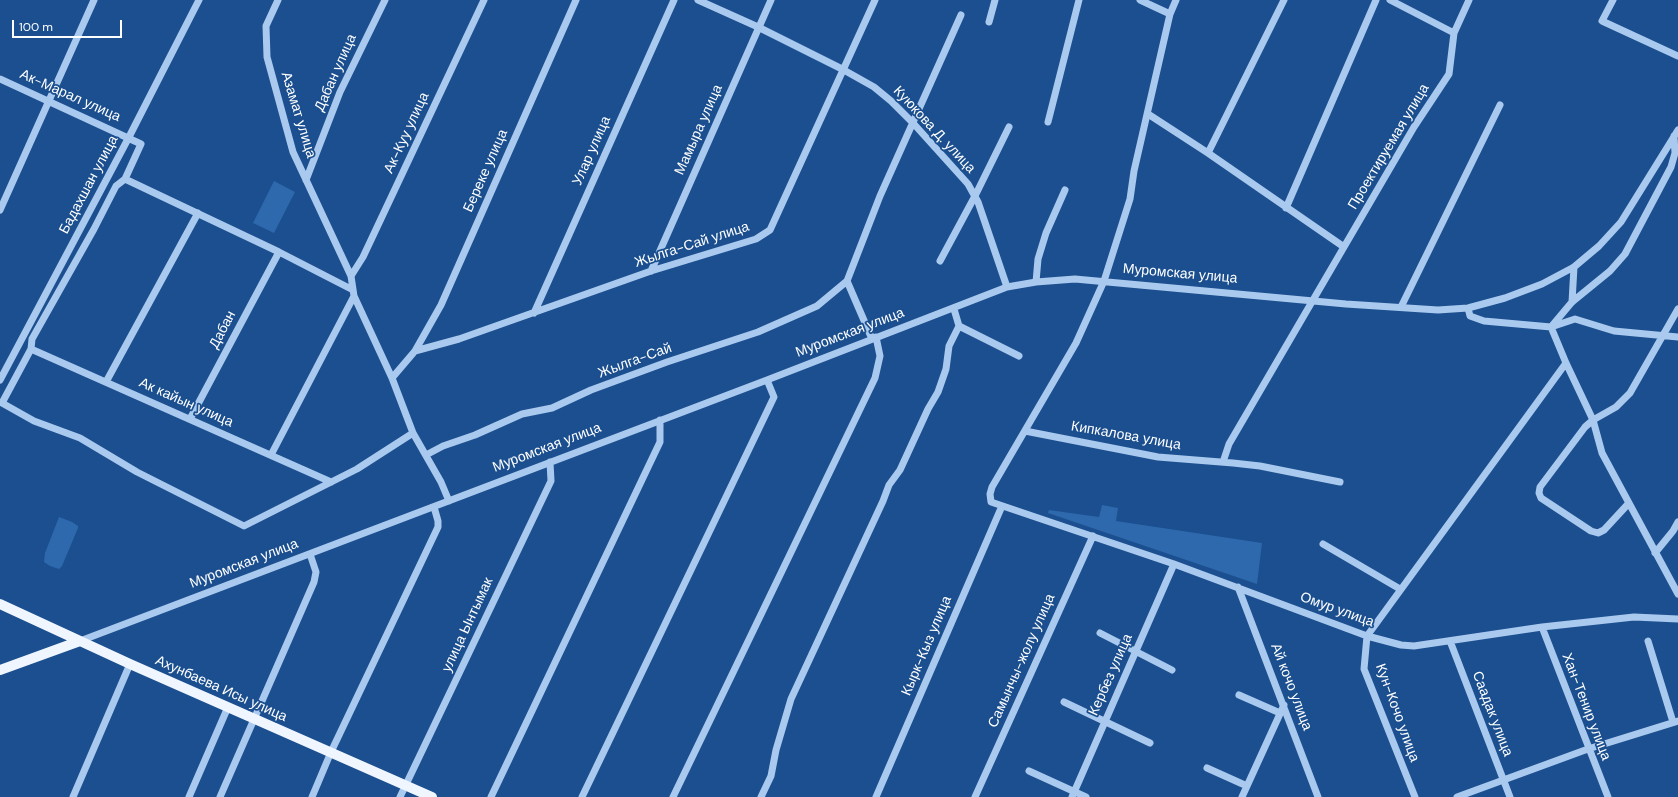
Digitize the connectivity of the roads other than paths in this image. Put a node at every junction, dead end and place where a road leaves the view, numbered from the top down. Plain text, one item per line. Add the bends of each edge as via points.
1 (94, 0) edge
2 (199, 0) edge
3 (278, 0) edge
4 (385, 0) edge
5 (484, 0) edge
6 (576, 0) edge
7 (674, 0) edge
8 (698, 0) edge
9 (771, 0) edge
10 (875, 0) edge
11 (995, 0) edge
12 (1079, 0) edge
13 (1140, 0) edge
14 (1176, 0) edge
15 (1284, 0) edge
16 (1376, 0) edge
17 (1469, 0) edge
18 (1613, 0) edge
19 (1393, 1) edge
20 (1170, 14) junction
21 (961, 15) dead end
22 (989, 22) dead end
23 (758, 27) junction
24 (1454, 33) junction
25 (1678, 56) edge
26 (842, 69) junction
27 (0, 79) edge
28 (49, 101) junction
29 (1500, 105) dead end
30 (1148, 114) junction
31 (1048, 122) dead end
32 (913, 123) junction
33 (1009, 127) dead end
34 (1676, 133) edge
35 (129, 137) junction
36 (1208, 153) junction
37 (125, 179) junction
38 (306, 180) junction
39 (1065, 190) dead end
40 (975, 196) junction
41 (1286, 208) junction
42 (0, 210) edge
43 (198, 213) junction
44 (1344, 247) junction
45 (279, 252) junction
46 (940, 261) dead end
47 (1574, 267) junction
48 (651, 271) junction
49 (351, 276) junction
50 (847, 281) junction
51 (1104, 281) junction
52 (1036, 282) junction
53 (1007, 288) junction
54 (353, 293) junction
55 (1313, 300) junction
56 (1572, 302) junction
57 (1401, 307) junction
58 (1468, 308) junction
59 (954, 309) junction
60 (1678, 309) edge
61 (534, 313) junction
62 (958, 326) junction
63 (1551, 327) junction
64 (1663, 336) junction
65 (1678, 337) edge
66 (874, 338) junction
67 (31, 349) junction
68 (415, 351) junction
69 (1019, 356) dead end
70 (1566, 363) junction
71 (392, 378) junction
72 (0, 380) edge
73 (767, 380) junction
74 (106, 382) junction
75 (190, 419) junction
76 (660, 420) junction
77 (1593, 420) junction
78 (1025, 431) junction
79 (413, 433) junction
80 (426, 454) junction
81 (271, 455) junction
82 (550, 462) junction
83 (1223, 462) junction
84 (331, 482) junction
85 (1340, 482) dead end
86 (449, 501) junction
87 (1629, 503) junction
88 (1002, 506) junction
89 (434, 507) junction
90 (1678, 522) edge
91 (1093, 536) junction
92 (1323, 544) dead end
93 (1655, 553) junction
94 (310, 554) junction
95 (1174, 564) junction
96 (1238, 588) junction
97 (1400, 589) junction
98 (1678, 594) edge
99 (0, 604) edge
100 (1678, 619) edge
101 (1542, 627) junction
102 (1100, 633) dead end
103 (1367, 636) junction
104 (80, 641) junction
105 (1450, 641) junction
106 (1648, 641) dead end
107 (1135, 652) junction
108 (130, 664) junction
109 (0, 670) edge
110 (1172, 670) dead end
111 (1239, 695) dead end
112 (1064, 702) dead end
113 (1284, 705) junction
114 (228, 707) junction
115 (1280, 713) junction
116 (254, 718) junction
117 (1676, 721) edge
118 (1105, 722) junction
119 (1150, 743) dead end
120 (1588, 749) junction
121 (331, 752) junction
122 (1207, 768) dead end
123 (1030, 771) dead end
124 (1504, 780) junction
125 (406, 785) junction
126 (1246, 786) junction
127 (1073, 794) edge
128 (73, 797) edge
129 (189, 797) edge
130 (220, 797) edge
131 (312, 797) edge
132 (400, 797) edge
133 (432, 797) edge
134 (491, 797) edge
135 (582, 797) edge
136 (673, 797) edge
137 (761, 797) edge
138 (876, 797) edge
139 (975, 797) edge
140 (1086, 797) edge
141 (1242, 797) edge
142 (1318, 797) edge
143 (1415, 797) edge
144 (1457, 797) edge
145 (1510, 797) edge
146 (1608, 797) edge

1 - 28 street
2 - 35 street, Бадахшан улица
3 - 38 street, Азамат улица via 266,26 267,57 293,152
4 - 38 street, Дабан улица via 340,92
5 - 49 street, Ак-Куу улица via 363,257
6 - 68 street, Береке улица via 441,305
7 - 61 street, Улар улица
8 - 23 street, Куюкова Д. улица
9 - 23 street, Мамыра улица
10 - 26 street, Жылга-Сай улица
11 - 22 street
12 - 31 street
13 - 20 street
14 - 20 street
15 - 36 street
16 - 41 street
17 - 24 street, Проектируемая улица
18 - 25 street via 1602,21
19 - 24 street
20 - 30 street
21 - 32 street
23 - 26 street, Куюкова Д. улица
23 - 48 street, Мамыра улица
24 - 44 street, Проектируемая улица via 1449,74 1414,127
26 - 32 street, Куюкова Д. улица via 874,87
26 - 48 street, Жылга-Сай улица via 770,230 756,239
27 - 28 street, Ак-Марал улица
28 - 35 street, Ак-Марал улица
28 - 42 street
29 - 57 street
30 - 36 street
30 - 51 street via 1130,199
32 - 40 street, Куюкова Д. улица via 968,184
32 - 50 street via 880,196
33 - 40 street
34 - 47 street, Муромская улица via 1621,222 1599,246
34 - 56 street via 1671,168 1625,254
35 - 37 street via 141,144
35 - 72 street, Бадахшан улица
36 - 41 street
37 - 43 street
37 - 67 street via 116,186 32,338
38 - 49 street, Азамат улица
39 - 52 street via 1046,233 1038,259
40 - 46 street
40 - 53 street, Куюкова Д. улица
41 - 44 street
43 - 45 street
43 - 74 street
44 - 55 street, Проектируемая улица
45 - 54 street
45 - 75 street, Дабан
47 - 56 street
47 - 58 street, Муромская улица via 1542,284
48 - 61 street, Жылга-Сай улица
49 - 54 street
50 - 66 street
50 - 80 street, Жылга-Сай via 817,306 758,332 591,390 552,408 522,414
51 - 52 street, Муромская улица via 1075,279
51 - 55 street, Муромская улица
51 - 78 street via 1076,343
52 - 53 street, Муромская улица
53 - 59 street, Муромская улица
54 - 71 street
54 - 81 street
55 - 57 street, Муромская улица
55 - 83 street via 1229,444
56 - 63 street
57 - 58 street, Муромская улица via 1438,310
58 - 63 street via 1470,316 1484,321
59 - 62 street
59 - 66 street, Муромская улица
60 - 64 street
61 - 68 street, Жылга-Сай улица
62 - 69 street
62 - 137 street via 949,346 946,369 938,392 900,470 889,485 791,699 771,776
63 - 64 street via 1575,319 1614,331
63 - 70 street
64 - 65 street
64 - 77 street via 1630,392 1616,407
66 - 73 street, Муромская улица
66 - 136 street via 880,356 875,378
67 - 74 street, Ак кайын улица
67 - 84 street via 2,403 34,420 80,438 138,472 244,526
68 - 71 street
70 - 77 street
70 - 97 street
71 - 79 street
73 - 76 street, Муромская улица
73 - 135 street via 774,398
74 - 75 street, Ак кайын улица
75 - 81 street, Ак кайын улица
76 - 82 street, Муромская улица
76 - 134 street via 660,442
77 - 87 street via 1602,453
77 - 87 street via 1540,487 1541,498 1591,531 1598,532 1604,530
78 - 83 street, Кипкалова улица via 1158,458
78 - 88 street via 992,487 991,502
79 - 80 street
79 - 84 street via 357,469
80 - 86 street
81 - 84 street, Ак кайын улица
82 - 86 street, Муромская улица
82 - 125 street, улица Ынтымак via 551,481
83 - 85 street, Кипкалова улица via 1260,466
86 - 89 street, Муромская улица
87 - 93 street
88 - 91 street, Омур улица
88 - 138 street, Кырк-Кыз улица
89 - 94 street, Муромская улица
89 - 121 street via 438,527
90 - 93 street
91 - 95 street, Омур улица
91 - 139 street, Самынчы-жолу улица
92 - 97 street
93 - 98 street
94 - 104 street, Муромская улица
94 - 116 street via 316,572 314,582
95 - 96 street, Омур улица
95 - 107 street, Кербез улица
96 - 103 street, Омур улица
96 - 113 street, Ай кочо улица
97 - 103 street
99 - 104 main road, Ахунбаева Исы улица
100 - 101 street, Омур улица via 1634,617
101 - 105 street, Омур улица
101 - 120 street, Хан-Тенир улица
102 - 107 street
103 - 105 street, Омур улица via 1414,646
103 - 143 street, Кун-Кочо улица via 1364,669
104 - 108 main road, Ахунбаева Исы улица
104 - 109 main road, Муромская улица
105 - 124 street, Саадак улица
106 - 117 street
107 - 110 street
107 - 118 street, Кербез улица
108 - 114 main road, Ахунбаева Исы улица
108 - 128 street
111 - 115 street
112 - 118 street
113 - 115 street
113 - 142 street, Ай кочо улица
114 - 116 main road, Ахунбаева Исы улица
114 - 129 street
115 - 126 street
116 - 121 main road, Ахунбаева Исы улица
116 - 130 street
117 - 120 street
118 - 119 street
118 - 127 street, Кербез улица
120 - 124 street
120 - 146 street, Хан-Тенир улица
121 - 125 main road, Ахунбаева Исы улица
121 - 131 street
122 - 126 street
123 - 127 street
124 - 144 street
124 - 145 street, Саадак улица
125 - 132 street, улица Ынтымак
125 - 133 main road, Ахунбаева Исы улица
126 - 141 street
127 - 140 street

